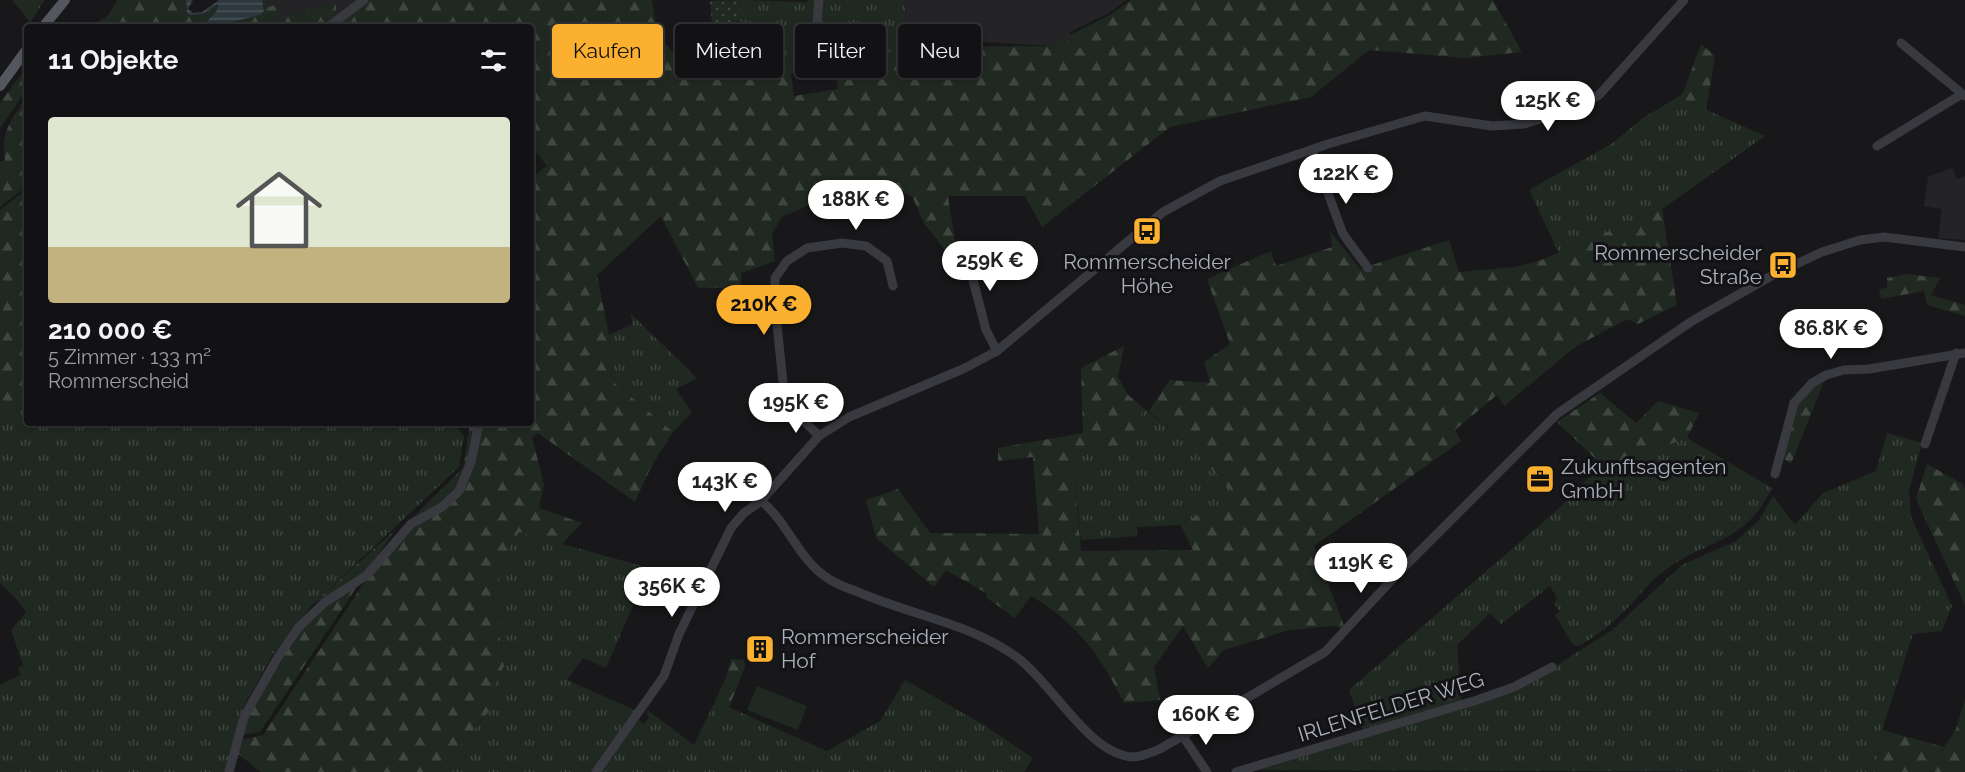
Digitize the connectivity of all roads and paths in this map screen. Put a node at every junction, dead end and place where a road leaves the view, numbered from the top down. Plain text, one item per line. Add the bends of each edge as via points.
1 (65, 0) edge
2 (364, 0) edge
3 (819, 0) edge
4 (1684, 0) edge
5 (45, 24) edge
6 (332, 24) edge
7 (817, 24) edge
8 (1901, 43) dead end
9 (24, 53) edge
10 (0, 86) edge
11 (1964, 95) edge
12 (1877, 146) dead end
13 (1312, 150) junction
14 (1965, 247) edge
15 (1002, 258) dead end
16 (1368, 268) dead end
17 (893, 286) dead end
18 (997, 351) junction
19 (1960, 353) edge
20 (478, 426) edge
21 (819, 436) junction
22 (1925, 444) dead end
23 (1775, 474) dead end
24 (761, 501) junction
25 (1552, 667) dead end
26 (1182, 735) junction
27 (230, 772) edge
28 (596, 772) edge
29 (1207, 772) edge
30 (1236, 772) edge

1 - 5 main road
2 - 6 street
3 - 7 street
4 - 13 street via 1599,95 1584,104 1524,124 1492,126 1425,116
8 - 11 street
9 - 10 main road
11 - 12 street
13 - 16 street via 1343,234
13 - 18 street via 1220,181 1163,212
14 - 26 street via 1884,237 1860,240 1822,252 1773,275 1698,317 1538,431 1325,652
15 - 18 street via 979,265 971,272 986,330
17 - 21 street via 887,261 866,246 842,243 807,248 787,261 775,278 785,402
18 - 21 street via 849,417
19 - 22 street
19 - 23 street via 1844,370 1812,383 1794,403
20 - 27 street via 471,462 459,491 442,507 411,524 367,575 324,603 292,638 244,717
21 - 24 street
24 - 26 street via 775,512 811,566 830,580 994,641 1038,675 1100,745 1118,755 1136,757 1160,749
24 - 28 street via 744,513 724,537 664,676
25 - 30 street, IRLENFELDER WEG via 1514,687 1477,700
26 - 29 street

